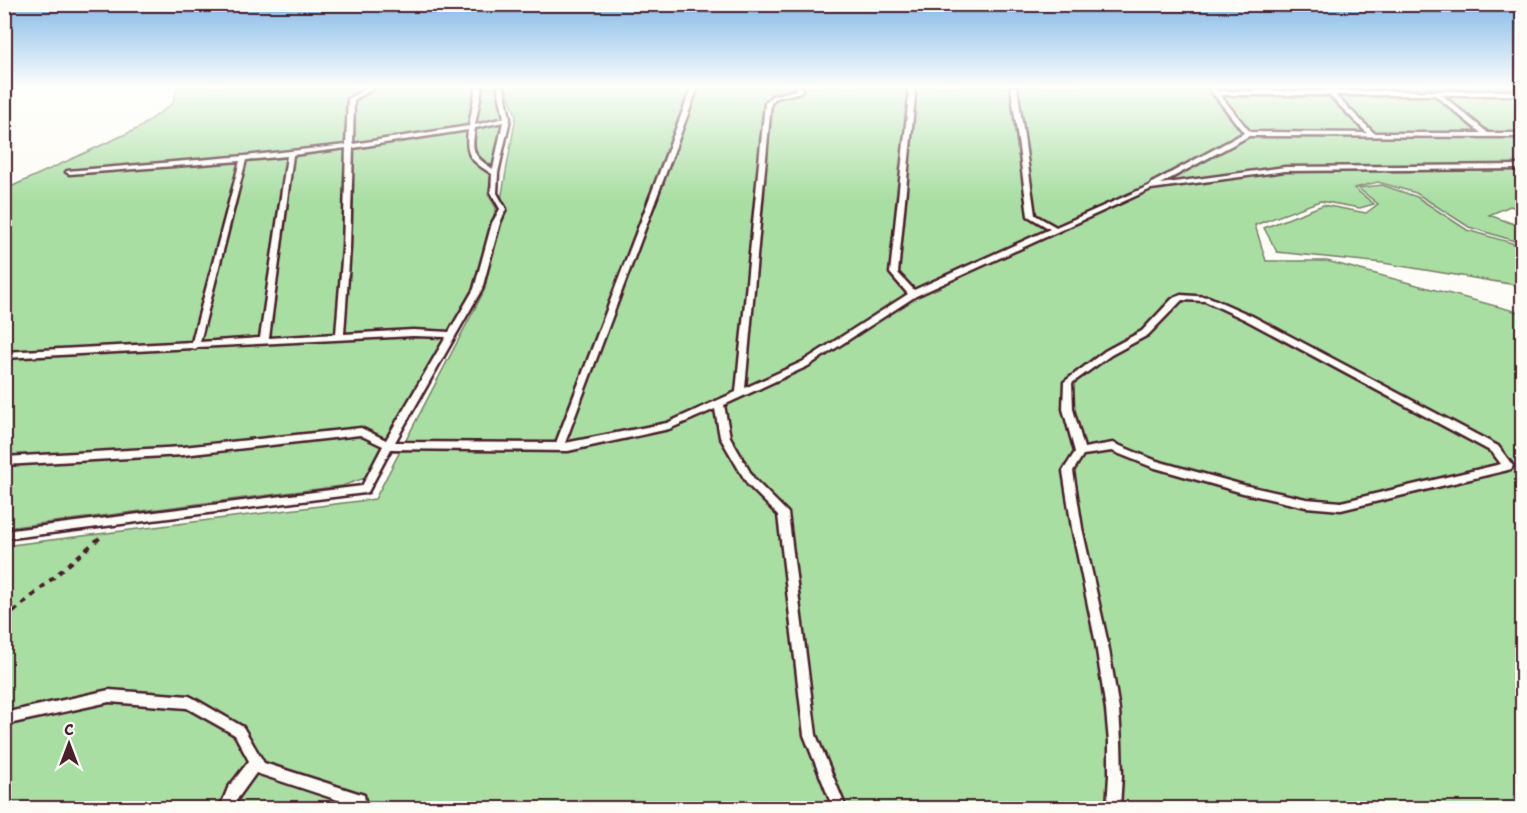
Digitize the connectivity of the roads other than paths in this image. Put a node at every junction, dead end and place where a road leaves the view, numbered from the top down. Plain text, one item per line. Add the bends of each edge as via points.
1 (350, 125) edge
2 (471, 125) edge
3 (485, 125) edge
4 (506, 125) edge
5 (681, 125) edge
6 (766, 125) edge
7 (909, 125) edge
8 (1019, 125) edge
9 (1241, 125) edge
10 (1363, 125) edge
11 (1475, 125) edge
12 (470, 129) junction
13 (1248, 134) junction
14 (1373, 135) junction
15 (1487, 135) junction
16 (1522, 135) edge
17 (349, 146) junction
18 (290, 155) junction
19 (243, 160) junction
20 (1522, 167) edge
21 (69, 172) dead end
22 (495, 173) junction
23 (1149, 187) junction
24 (1055, 229) junction
25 (914, 294) junction
26 (451, 335) junction
27 (340, 338) junction
28 (264, 342) junction
29 (195, 346) junction
30 (4, 355) edge
31 (740, 394) junction
32 (719, 403) junction
33 (388, 445) junction
34 (559, 447) junction
35 (1080, 452) junction
36 (4, 461) edge
37 (4, 534) edge
38 (4, 719) edge
39 (256, 762) junction
40 (226, 808) edge
41 (360, 808) edge
42 (839, 808) edge
43 (1113, 808) edge

1 - 17 lane
2 - 12 lane
3 - 12 lane
4 - 22 lane
5 - 34 lane
6 - 31 lane
7 - 25 lane via 894,273
8 - 24 lane via 1032,216
9 - 13 lane
10 - 14 lane
11 - 15 lane
12 - 17 lane
12 - 22 lane via 469,143 475,160
13 - 14 lane
13 - 23 lane
14 - 15 lane
15 - 16 lane
17 - 18 lane
17 - 27 lane via 348,260
18 - 19 lane
18 - 28 lane
19 - 21 lane
19 - 29 lane
20 - 23 lane via 1285,169
22 - 26 lane via 494,193 503,209 478,289
23 - 24 lane
24 - 25 lane
25 - 31 lane via 805,364
26 - 27 lane via 413,333
26 - 33 lane
27 - 28 lane
28 - 29 lane
29 - 30 lane
31 - 32 lane
32 - 34 lane via 669,426
32 - 42 lane via 725,437 751,482 783,513 810,735
33 - 34 lane
33 - 36 lane via 361,431 183,451
33 - 37 lane via 365,489
35 - 35 lane via 1068,409 1068,382 1145,333 1181,297 1206,299 1249,318 1495,449 1508,466 1341,506 1306,503 1243,489 1155,464 1113,447
35 - 43 lane via 1068,471 1105,657 1118,770
38 - 39 lane via 109,696 189,702 239,731
39 - 40 lane
39 - 41 lane via 260,768 359,800

